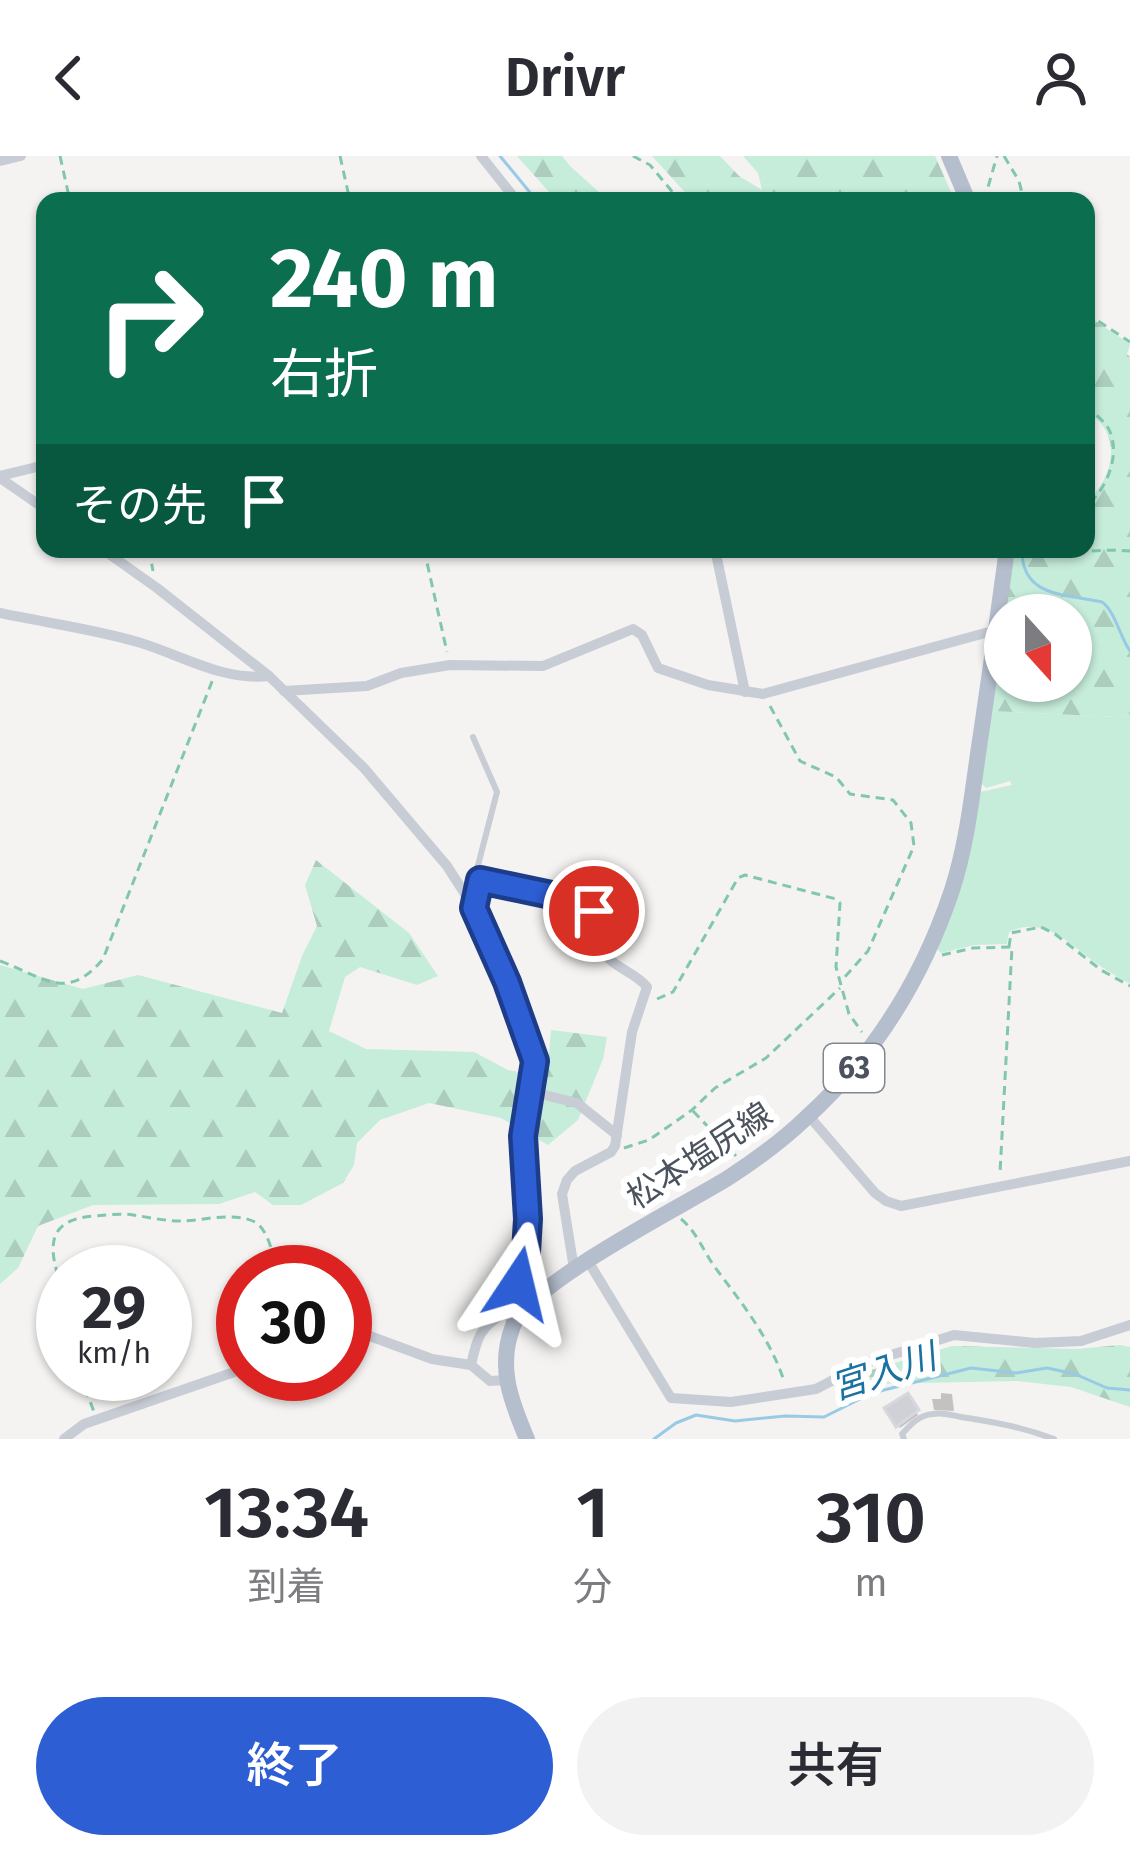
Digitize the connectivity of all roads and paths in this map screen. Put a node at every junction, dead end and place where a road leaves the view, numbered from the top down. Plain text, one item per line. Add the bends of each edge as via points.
1 (21, 156) edge
2 (60, 156) edge
3 (340, 156) edge
4 (481, 156) edge
5 (633, 156) edge
6 (949, 156) edge
7 (997, 156) edge
8 (1004, 156) edge
9 (0, 161) edge
10 (68, 192) edge
11 (348, 192) edge
12 (510, 192) edge
13 (672, 192) edge
14 (964, 192) edge
15 (987, 192) edge
16 (1022, 192) edge
17 (1095, 320) edge
18 (1130, 341) edge
19 (1095, 414) edge
20 (36, 468) edge
21 (0, 477) edge
22 (1095, 499) edge
23 (36, 503) edge
24 (1095, 549) edge
25 (1130, 551) edge
26 (115, 558) edge
27 (150, 558) edge
28 (426, 558) edge
29 (717, 558) edge
30 (1006, 558) edge
31 (157, 588) junction
32 (1001, 594) edge
33 (0, 613) edge
34 (984, 633) edge
35 (450, 665) junction
36 (216, 671) junction
37 (269, 676) junction
38 (284, 691) junction
39 (745, 692) junction
40 (763, 694) junction
41 (986, 702) edge
42 (472, 737) dead end
43 (480, 880) junction
44 (474, 908) junction
45 (1009, 947) junction
46 (926, 957) junction
47 (0, 962) edge
48 (840, 985) junction
49 (1130, 986) edge
50 (643, 998) junction
51 (873, 1043) junction
52 (532, 1092) junction
53 (692, 1110) junction
54 (809, 1116) junction
55 (616, 1141) junction
56 (1130, 1161) edge
57 (746, 1166) junction
58 (1000, 1186) junction
59 (671, 1211) junction
60 (56, 1245) edge
61 (269, 1245) edge
62 (581, 1265) junction
63 (509, 1317) junction
64 (1130, 1325) edge
65 (372, 1338) edge
66 (471, 1365) junction
67 (216, 1378) edge
68 (506, 1380) junction
69 (788, 1394) junction
70 (90, 1401) edge
71 (97, 1420) junction
72 (64, 1439) edge
73 (527, 1439) edge
74 (904, 1439) edge
75 (1054, 1439) edge

1 - 9 street
2 - 10 path
3 - 11 path
4 - 12 street
5 - 13 path
6 - 14 main road
7 - 15 path
8 - 16 path
17 - 18 path
19 - 22 path via 1109,428 1113,460
20 - 21 street
21 - 23 street
24 - 25 path
26 - 31 street
27 - 31 path
28 - 35 path
29 - 39 street
30 - 32 main road, 松本塩尻線 / 63
31 - 37 street
33 - 36 street via 138,642
34 - 40 street
35 - 38 street via 368,686
35 - 39 street via 543,666 633,629 658,668
36 - 37 street
36 - 47 path via 103,959 65,985
37 - 38 street
38 - 44 street via 364,768
39 - 40 street
40 - 48 path via 800,761 836,777 850,794 893,800 915,835 868,950
41 - 46 main road, 松本塩尻線 / 63 via 968,830
42 - 43 lane via 497,792
43 - 44 street
43 - 50 street via 594,911 604,953 638,976
44 - 52 street via 530,1043
45 - 46 path
45 - 49 path via 1011,932 1041,927
45 - 58 path
46 - 51 main road, 松本塩尻線 / 63
48 - 50 path via 836,899 745,875 674,992
48 - 51 path via 849,1014
48 - 53 path via 766,1058
50 - 55 street
51 - 54 main road, 松本塩尻線 / 63
52 - 55 street via 577,1103
52 - 63 street via 523,1136 526,1252
53 - 55 path via 638,1146
53 - 57 path
54 - 57 main road, 松本塩尻線 / 63
54 - 58 street via 886,1202 901,1206
55 - 62 street via 575,1171 562,1194
56 - 58 street
57 - 59 main road, 松本塩尻線 / 63
59 - 62 main road, 松本塩尻線 / 63
59 - 69 path via 692,1227 776,1354
60 - 61 path via 61,1225 77,1217 128,1214 245,1219 264,1230
62 - 63 main road, 松本塩尻線 / 63
62 - 69 street via 671,1398 731,1402
63 - 66 street via 480,1333
63 - 68 main road
64 - 69 street via 1081,1341 954,1335
65 - 66 street
66 - 68 street via 490,1381
67 - 71 street
68 - 73 main road
70 - 71 path
71 - 72 street
74 - 75 lane via 911,1424 931,1414 995,1420

